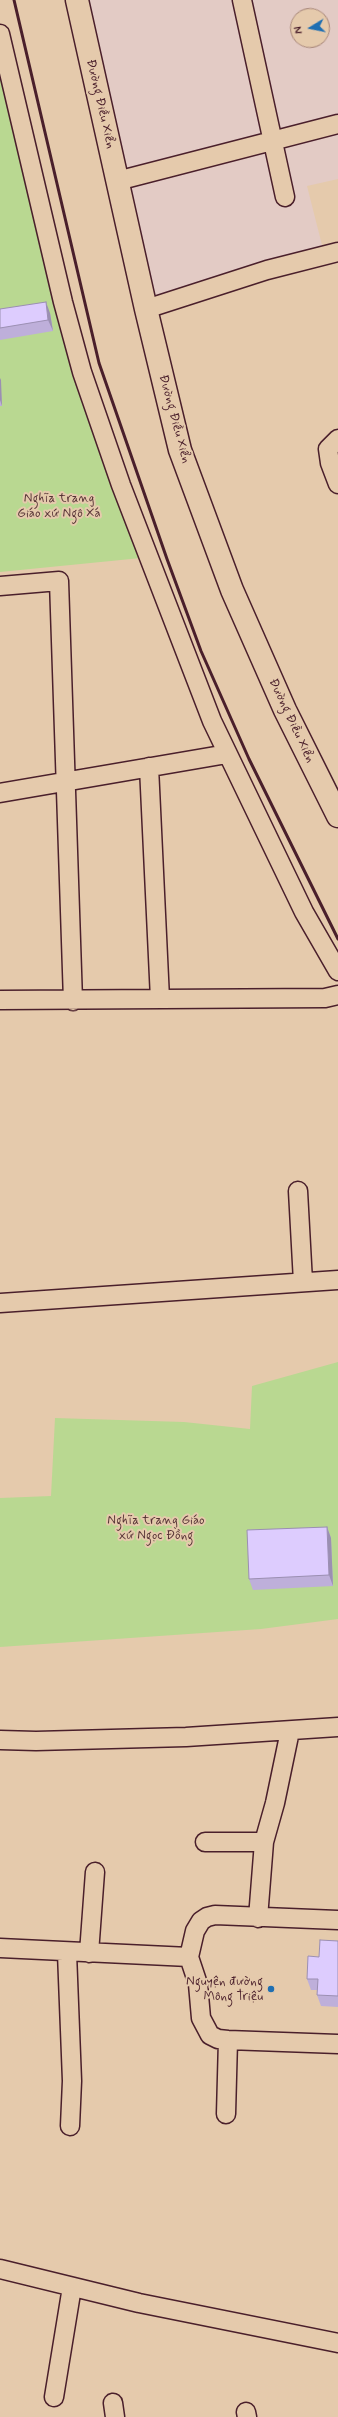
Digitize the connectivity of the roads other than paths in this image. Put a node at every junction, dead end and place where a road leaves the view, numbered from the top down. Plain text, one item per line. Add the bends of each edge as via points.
1 (76, 0) edge
2 (242, 0) edge
3 (0, 34) edge
4 (338, 124) edge
5 (272, 141) junction
6 (117, 181) junction
7 (285, 196) dead end
8 (338, 252) edge
9 (146, 309) junction
10 (338, 439) edge
11 (338, 484) edge
12 (0, 586) edge
13 (227, 754) junction
14 (149, 767) junction
15 (65, 781) junction
16 (0, 793) edge
17 (338, 816) edge
18 (338, 971) edge
19 (338, 995) edge
20 (160, 999) junction
21 (0, 1000) edge
22 (73, 1001) junction
23 (298, 1191) dead end
24 (338, 1280) edge
25 (303, 1282) junction
26 (0, 1303) edge
27 (338, 1727) edge
28 (290, 1731) junction
29 (0, 1740) edge
30 (205, 1842) dead end
31 (264, 1842) junction
32 (95, 1872) dead end
33 (258, 1918) junction
34 (338, 1920) edge
35 (0, 1948) edge
36 (67, 1953) junction
37 (89, 1953) junction
38 (189, 1956) junction
39 (228, 2040) junction
40 (338, 2044) edge
41 (226, 2114) dead end
42 (70, 2126) dead end
43 (0, 2269) edge
44 (72, 2287) junction
45 (338, 2343) edge
46 (54, 2397) dead end

1 - 6 street, Đường Điều Xiển
2 - 5 street
3 - 13 street via 82,372 162,596
4 - 5 street
5 - 6 street
5 - 7 street
6 - 9 street, Đường Điều Xiển
8 - 9 street via 267,270
9 - 17 street, Đường Điều Xiển via 180,450 232,590 285,710
10 - 11 street via 328,449
12 - 15 street via 59,581
13 - 14 street
13 - 18 street via 304,912
14 - 15 street
14 - 20 street
15 - 16 street
15 - 22 street
19 - 20 street via 325,998
20 - 22 street
21 - 22 street
23 - 25 street
24 - 25 street
25 - 26 street
27 - 28 street
28 - 29 street via 36,1742
28 - 31 street
30 - 31 street
31 - 33 street
32 - 37 street
33 - 34 street
33 - 38 street via 215,1915 207,1917 195,1931
35 - 36 street
36 - 37 street
36 - 42 street via 72,2081
37 - 38 street
38 - 39 street via 198,1984 201,2018 210,2035
39 - 40 street
39 - 41 street
43 - 44 street
44 - 45 street
44 - 46 street

